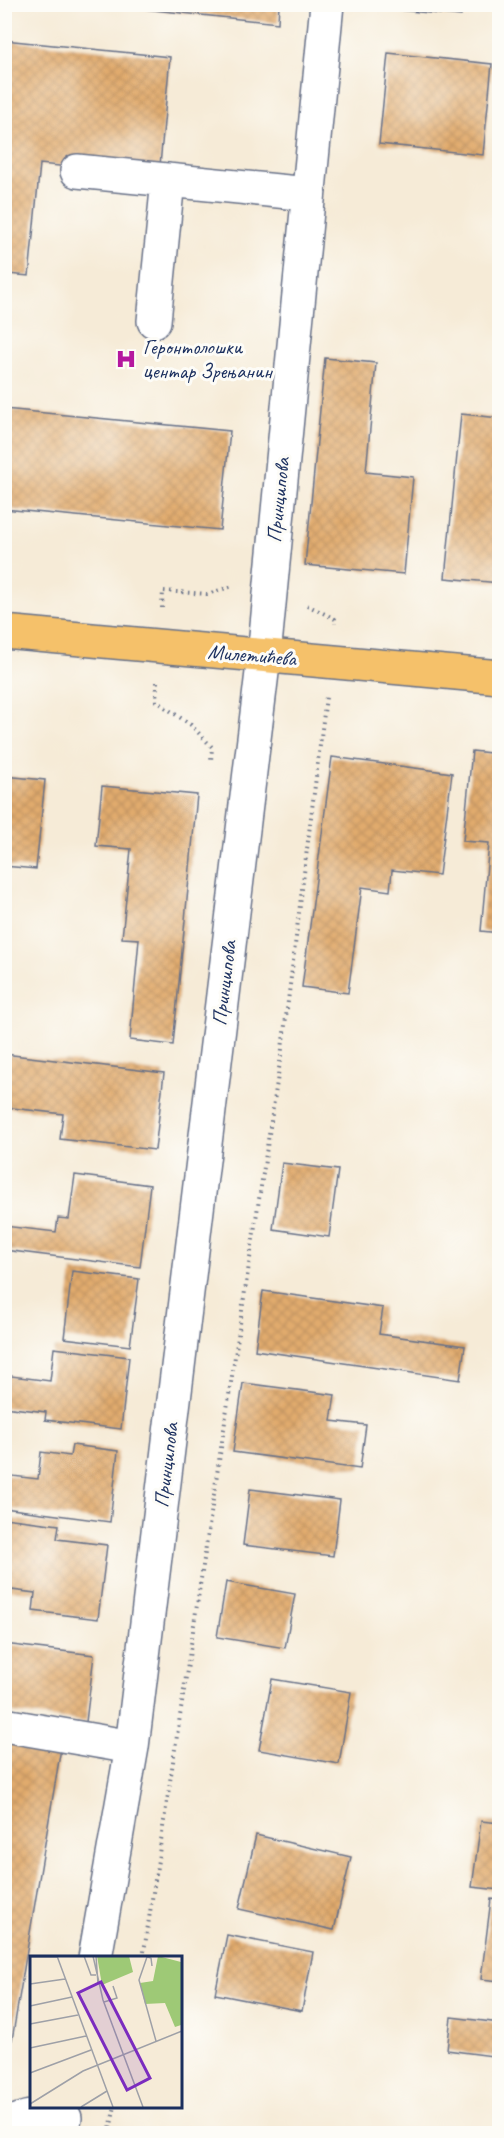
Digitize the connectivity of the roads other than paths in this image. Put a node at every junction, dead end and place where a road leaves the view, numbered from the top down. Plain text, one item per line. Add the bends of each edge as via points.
1 (327, 4) edge
2 (77, 171) dead end
3 (168, 180) junction
4 (308, 194) junction
5 (154, 321) dead end
6 (4, 632) edge
7 (264, 656) junction
8 (500, 677) edge
9 (4, 1725) edge
10 (132, 1747) junction
11 (95, 1956) edge
12 (65, 2119) edge
13 (5, 2133) edge

1 - 4 street, Принципова
2 - 3 street
3 - 4 street
3 - 5 street
4 - 7 street, Принципова
6 - 7 main road, Милетићева
7 - 8 main road, Милетићева
7 - 10 street, Принципова
9 - 10 street
10 - 11 street, Принципова
12 - 13 street via 28,2116 9,2126

